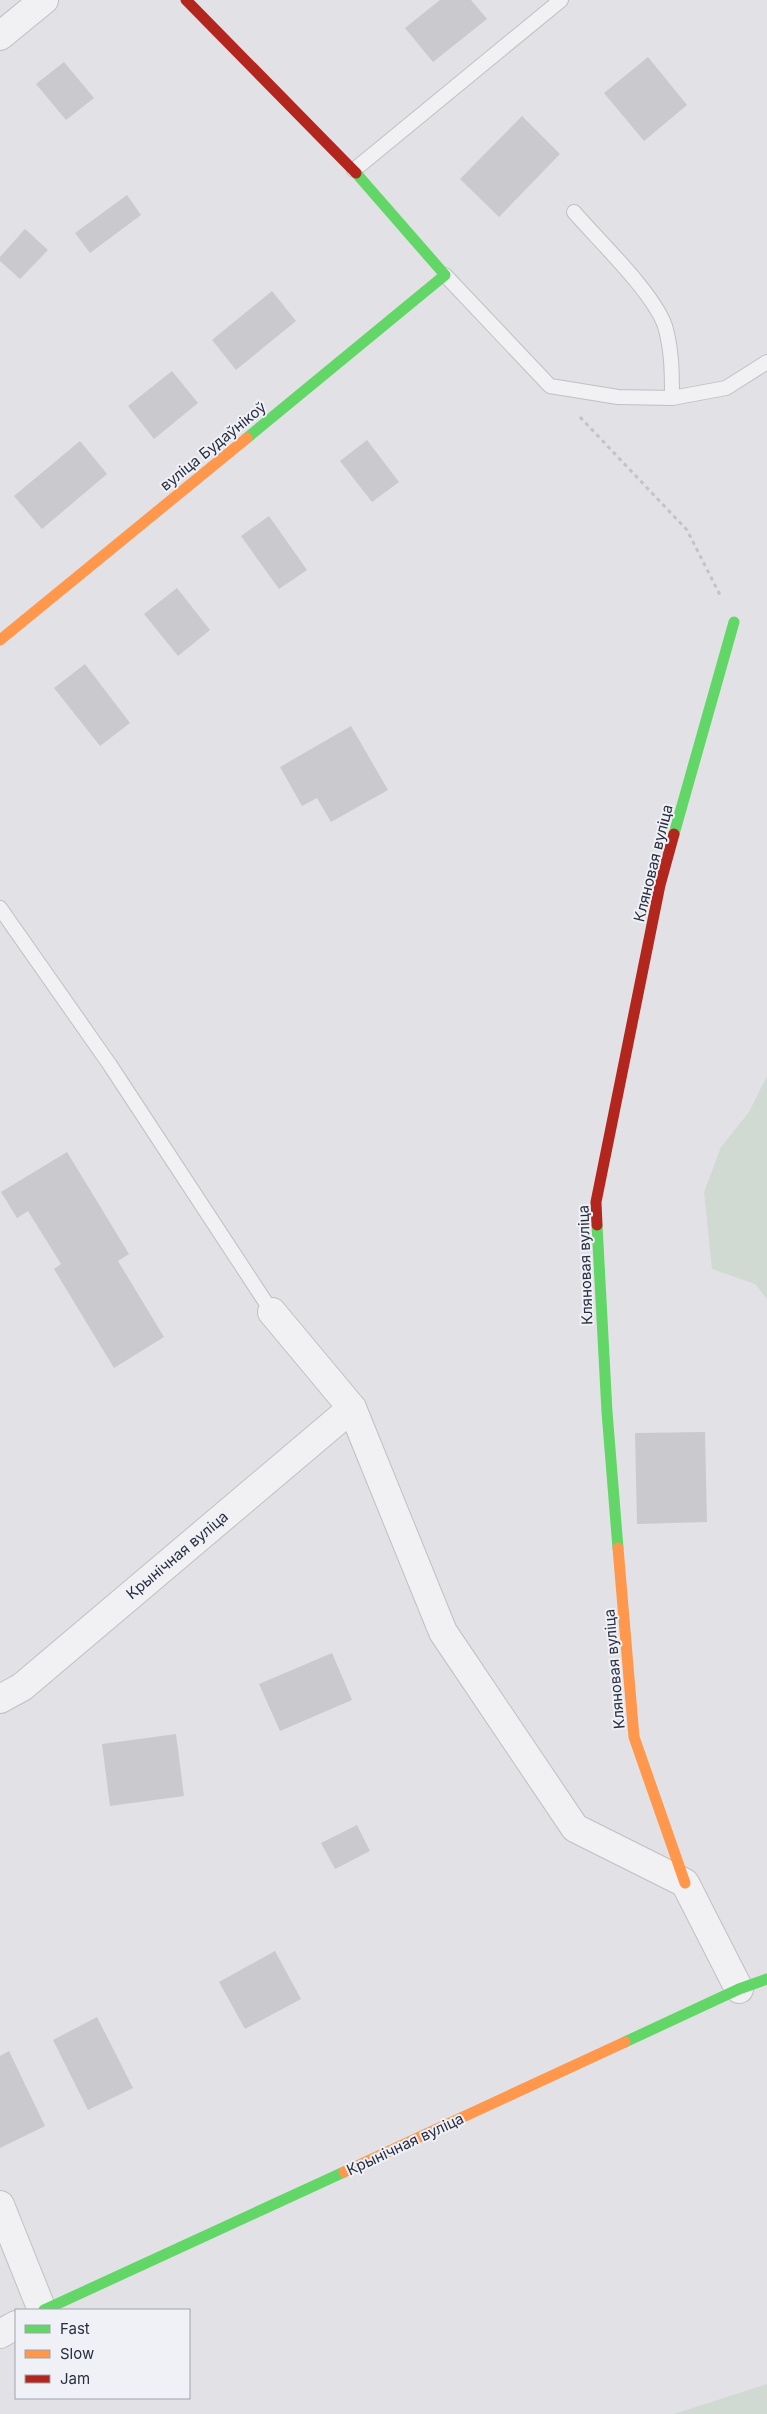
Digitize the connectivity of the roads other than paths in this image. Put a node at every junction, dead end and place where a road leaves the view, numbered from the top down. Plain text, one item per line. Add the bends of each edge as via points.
1 (44, 0) edge
2 (186, 0) edge
3 (561, 0) edge
4 (0, 36) edge
5 (354, 170) junction
6 (574, 212) dead end
7 (445, 275) junction
8 (767, 362) edge
9 (672, 398) junction
10 (734, 622) road end
11 (0, 640) edge
12 (0, 908) edge
13 (272, 1312) joint
14 (352, 1408) junction
15 (0, 1699) edge
16 (685, 1883) junction
17 (767, 1979) edge
18 (739, 1989) junction
19 (0, 2205) edge
20 (43, 2309) edge
21 (45, 2309) edge
22 (15, 2326) edge
23 (0, 2334) edge

1 - 4 street
2 - 5 street
3 - 5 lane
5 - 7 street
6 - 9 lane via 648,296 664,325 672,356
7 - 9 lane via 550,386 618,397
7 - 11 street, вуліца Будаўнікоў
8 - 9 lane via 726,388
10 - 16 street, Кляновая вуліца via 660,884 596,1202 607,1412 634,1737
12 - 13 lane via 110,1065
13 - 14 street
14 - 15 street, Крынічная вуліца via 22,1687
14 - 16 street via 443,1632 574,1828
16 - 18 street
17 - 18 street, Крынічная вуліца
18 - 21 street, Крынічная вуліца
19 - 20 street, Крынічная вуліца
22 - 23 street

